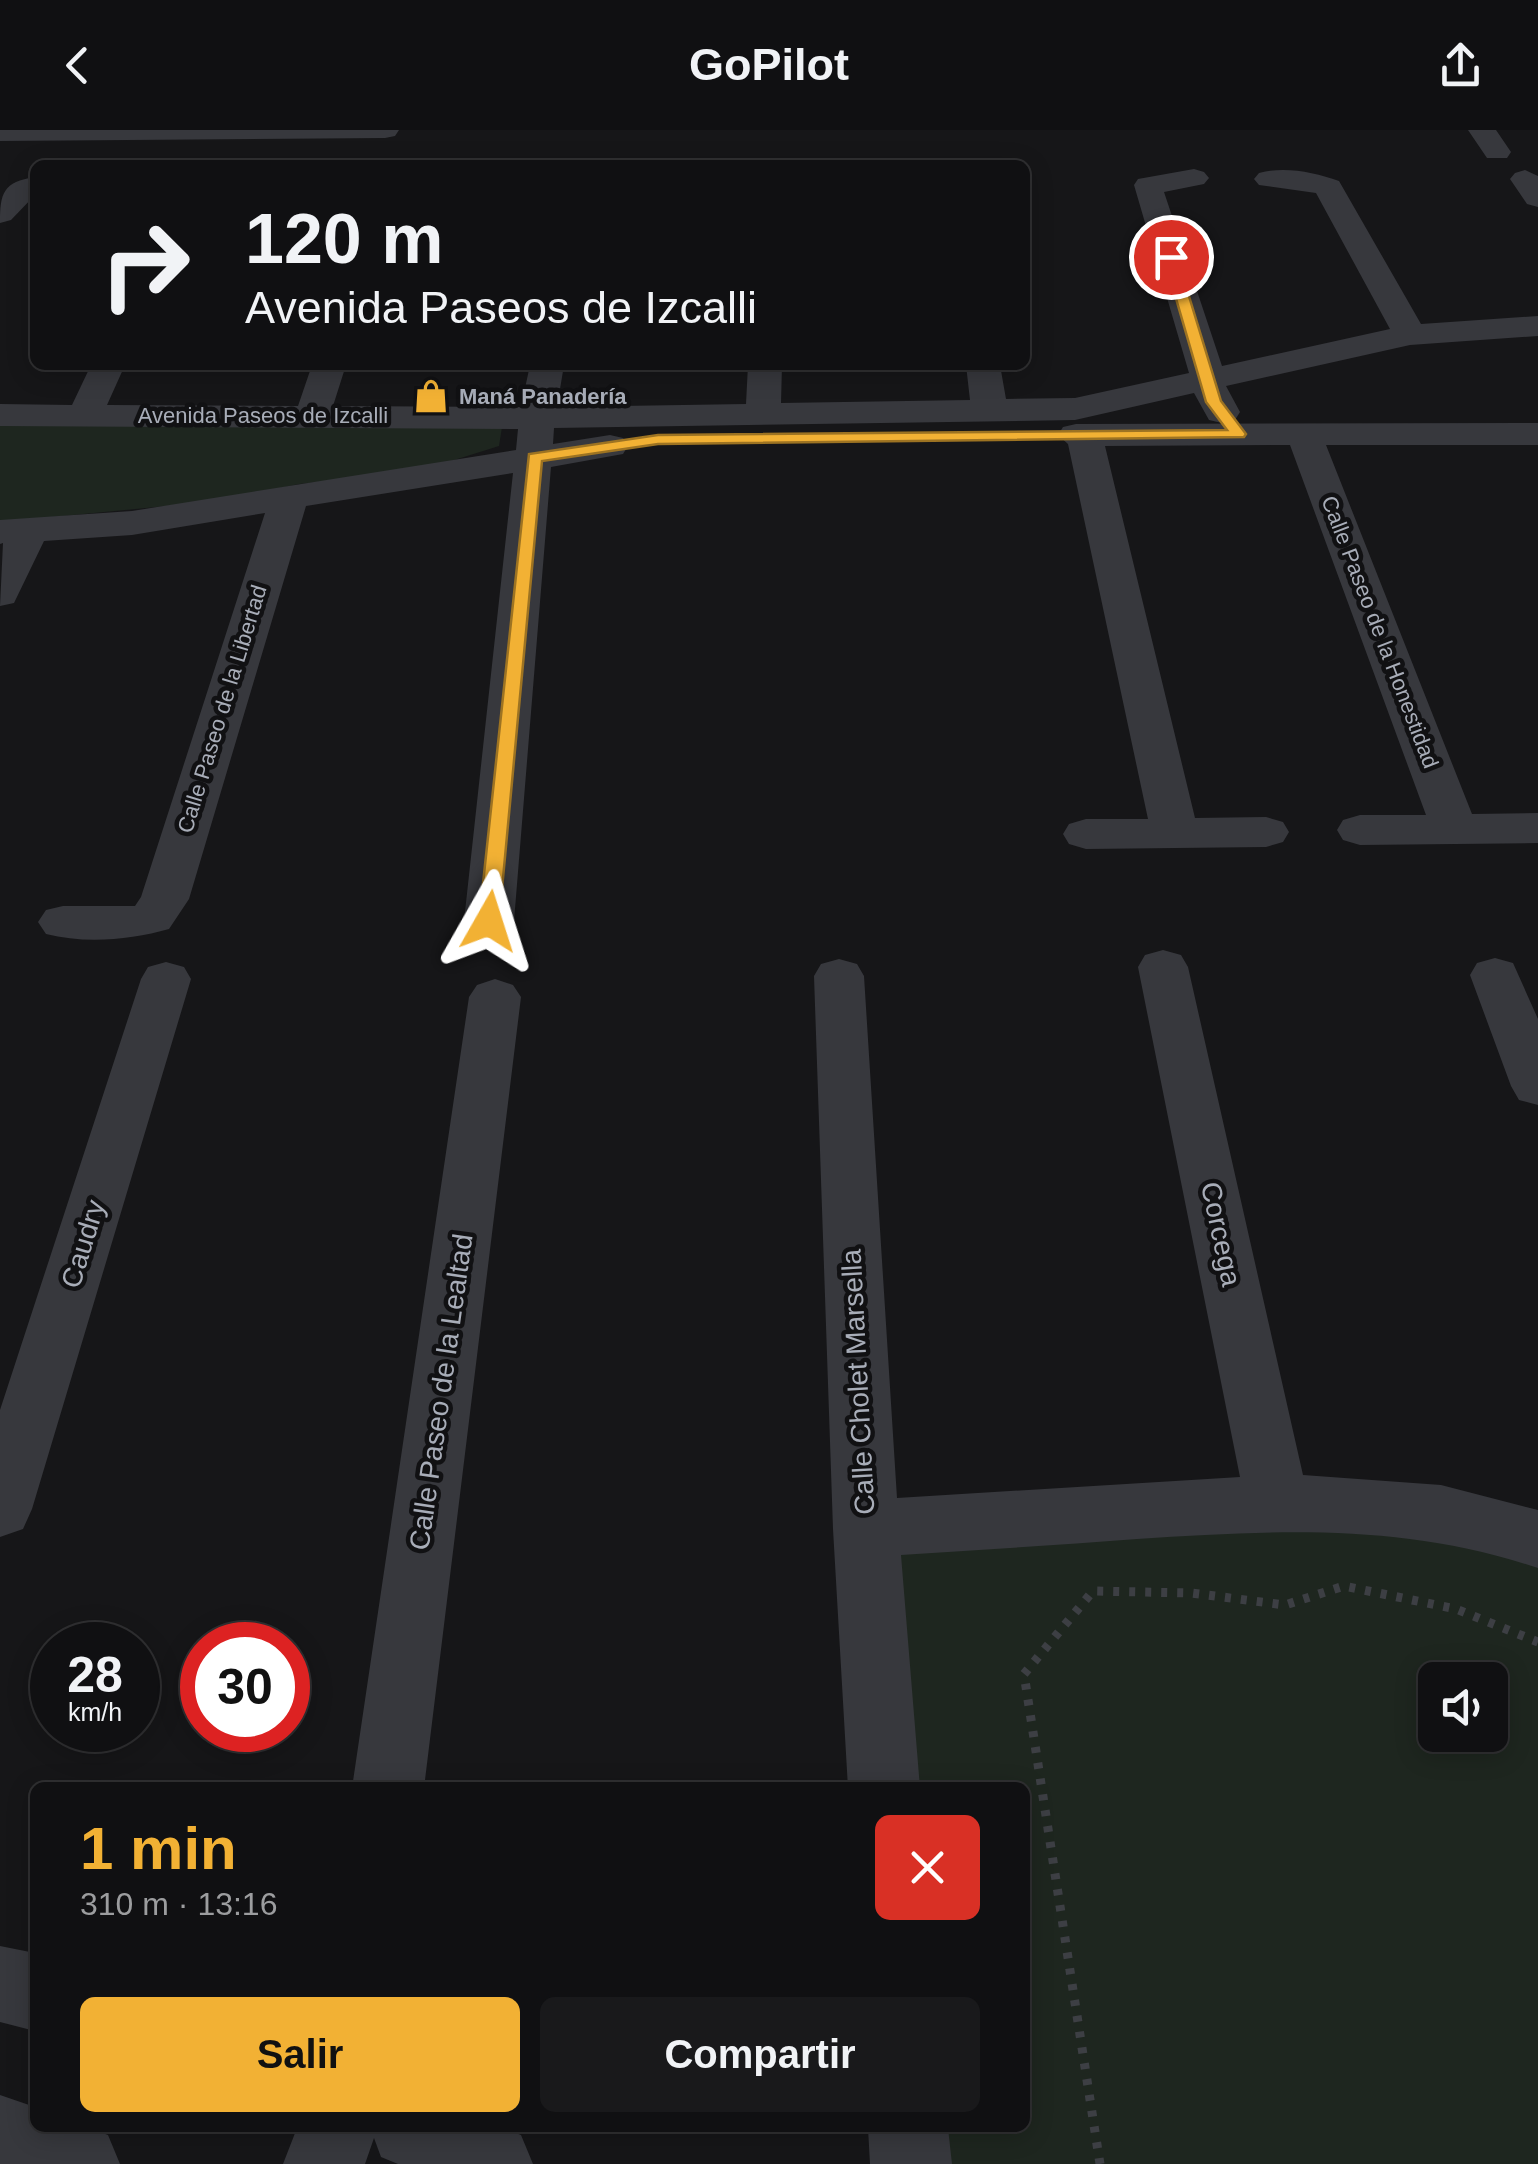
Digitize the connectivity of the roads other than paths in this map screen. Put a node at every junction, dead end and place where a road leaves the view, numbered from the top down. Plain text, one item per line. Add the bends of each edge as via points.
1 (386, 130) edge
2 (0, 132) edge
3 (1194, 178) dead end
4 (1269, 180) dead end
5 (28, 187) edge
6 (0, 214) edge
7 (1538, 326) edge
8 (1410, 335) junction
9 (106, 370) edge
10 (327, 370) edge
11 (546, 370) edge
12 (765, 370) edge
13 (984, 370) edge
14 (1207, 379) junction
15 (314, 414) junction
16 (990, 414) junction
17 (0, 415) edge
18 (85, 415) junction
19 (762, 415) junction
20 (537, 418) junction
21 (1238, 434) junction
22 (1538, 434) edge
23 (1084, 435) junction
24 (1304, 435) junction
25 (535, 457) junction
26 (290, 498) junction
27 (14, 532) edge
28 (0, 594) edge
29 (1455, 828) junction
30 (1538, 828) edge
31 (1360, 830) dead end
32 (1266, 832) dead end
33 (1174, 833) junction
34 (1086, 834) dead end
35 (489, 921) dead end
36 (64, 922) dead end
37 (1163, 967) dead end
38 (1495, 975) dead end
39 (839, 976) dead end
40 (166, 979) dead end
41 (494, 997) dead end
42 (1538, 1086) edge
43 (1277, 1502) junction
44 (0, 1509) edge
45 (866, 1529) junction
46 (1538, 1539) edge
47 (389, 1782) edge
48 (884, 1782) edge
49 (0, 1984) edge
50 (30, 1991) edge
51 (336, 2132) edge
52 (419, 2132) edge
53 (908, 2132) edge
54 (0, 2135) edge
55 (79, 2164) edge
56 (324, 2164) edge
57 (492, 2164) edge
58 (910, 2164) edge

1 - 2 street
3 - 14 street via 1149,185
4 - 8 street via 1322,183
5 - 6 street
7 - 8 street, Avenida Paseos de Izcalli
8 - 14 street, Avenida Paseos de Izcalli
9 - 18 street
10 - 15 street
11 - 20 street
12 - 19 street
13 - 16 street
14 - 16 street, Avenida Paseos de Izcalli via 1075,409
14 - 21 street via 1214,402
15 - 18 street, Avenida Paseos de Izcalli
15 - 20 street, Avenida Paseos de Izcalli
16 - 19 street, Avenida Paseos de Izcalli
17 - 18 street, Avenida Paseos de Izcalli
19 - 20 street, Avenida Paseos de Izcalli
20 - 25 street
21 - 23 street
21 - 24 street
22 - 24 street
23 - 25 street via 658,439
23 - 33 street
24 - 29 street, Calle Paseo de la Honestidad
25 - 26 street
25 - 35 street
26 - 27 street via 132,523
26 - 36 street, Calle Paseo de la Libertad via 165,899 152,918 137,922
27 - 28 street
29 - 30 street
29 - 31 street
32 - 33 street
33 - 34 street
37 - 43 street, Corcega
38 - 42 street
39 - 45 street, Calle Cholet Marsella
40 - 44 street, Caudry
41 - 47 street, Calle Paseo de la Lealtad
43 - 45 street
43 - 46 street via 1421,1507
45 - 48 street, Calle Cholet Marsella
49 - 50 street
51 - 56 street
52 - 57 street
53 - 58 street
54 - 55 street

